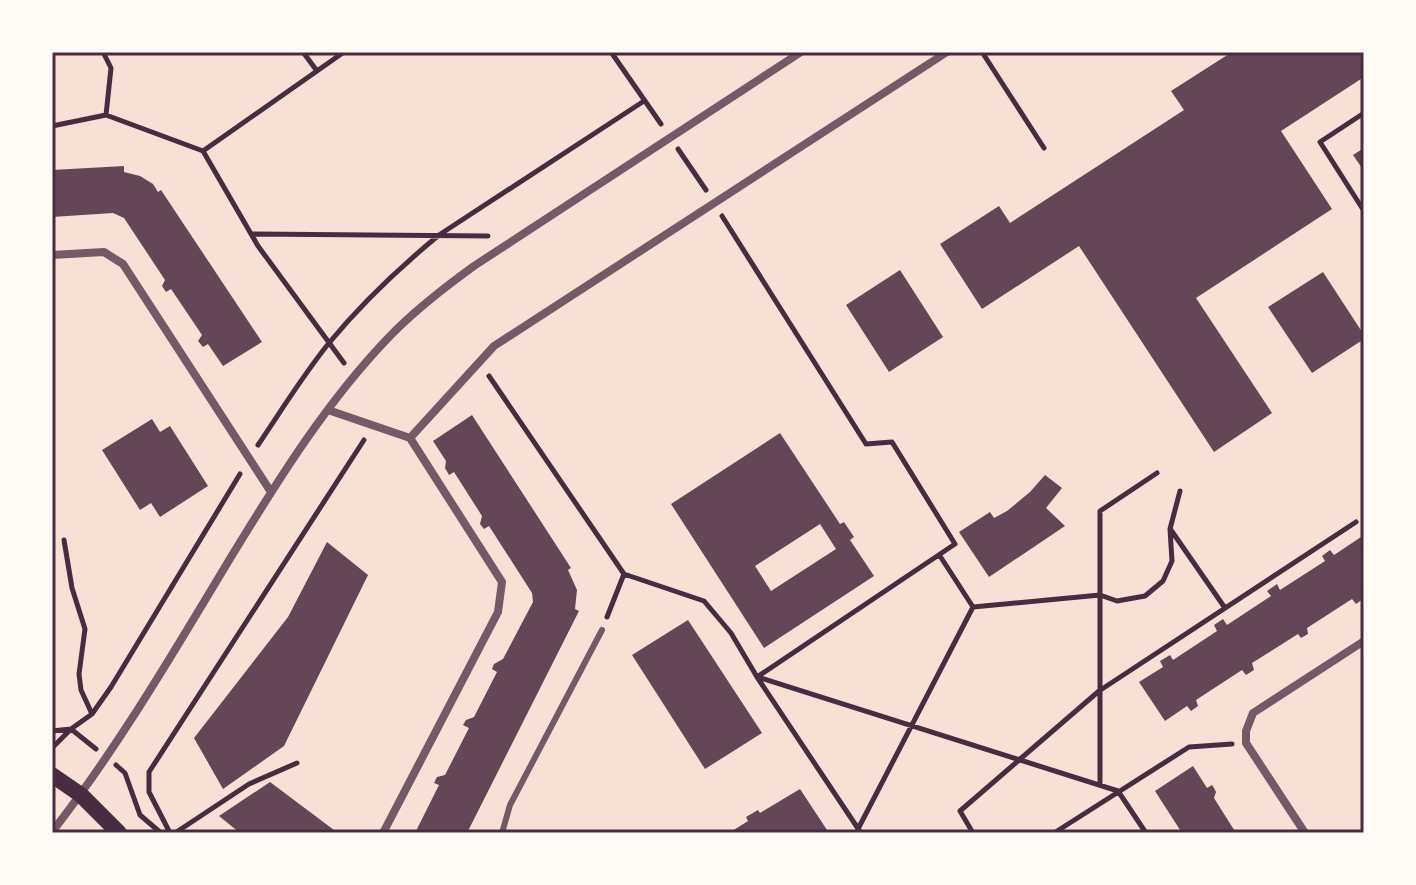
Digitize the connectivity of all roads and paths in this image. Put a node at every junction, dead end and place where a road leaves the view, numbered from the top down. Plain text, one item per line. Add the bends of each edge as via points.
1 (103, 52) edge
2 (303, 52) edge
3 (344, 52) edge
4 (611, 52) edge
5 (801, 52) edge
6 (947, 52) edge
7 (982, 52) edge
8 (317, 71) junction
9 (1364, 113) edge
10 (106, 115) junction
11 (52, 126) edge
12 (670, 138) junction
13 (1044, 148) dead end
14 (203, 151) junction
15 (715, 203) junction
16 (1364, 211) edge
17 (251, 234) junction
18 (517, 237) junction
19 (52, 255) edge
20 (479, 362) junction
21 (355, 376) junction
22 (328, 410) junction
23 (374, 425) junction
24 (410, 438) junction
25 (1157, 473) dead end
26 (1180, 491) dead end
27 (271, 492) junction
28 (1356, 522) dead end
29 (1170, 529) junction
30 (64, 540) dead end
31 (940, 555) junction
32 (624, 574) junction
33 (1100, 595) junction
34 (973, 607) junction
35 (1225, 608) junction
36 (602, 630) joint
37 (1364, 641) edge
38 (757, 677) junction
39 (1099, 691) junction
40 (92, 714) dead end
41 (912, 724) junction
42 (71, 729) dead end
43 (1246, 743) junction
44 (52, 748) edge
45 (1021, 760) junction
46 (297, 763) dead end
47 (52, 775) edge
48 (1100, 785) junction
49 (1118, 791) junction
50 (81, 795) junction
51 (859, 831) edge
52 (52, 832) edge
53 (119, 833) edge
54 (173, 833) edge
55 (383, 833) edge
56 (502, 833) edge
57 (973, 833) edge
58 (1054, 833) edge
59 (1146, 833) edge
60 (1305, 833) edge

1 - 10 path via 111,68
2 - 8 path
3 - 8 path
4 - 12 path
5 - 12 street
6 - 15 street
7 - 13 path
8 - 14 path
9 - 16 path via 1320,142
10 - 11 path
10 - 14 path
12 - 15 path
12 - 18 street
14 - 17 path
15 - 20 street via 494,346
15 - 31 path via 866,444 892,442 955,544
17 - 18 path
17 - 21 path
18 - 21 street via 432,297
19 - 27 street via 104,252 123,264
20 - 24 street
20 - 32 path
21 - 22 street
22 - 23 street
22 - 27 street
23 - 24 street
23 - 54 path via 149,772 149,792
24 - 55 street via 502,582 498,612
25 - 33 path via 1100,511
26 - 29 path
27 - 50 street
28 - 35 path
29 - 33 path via 1172,561 1163,581 1145,596 1117,601
29 - 35 path
30 - 40 path via 85,629 81,690
31 - 34 path
31 - 38 path
32 - 36 path
32 - 38 path via 704,601
33 - 34 path
33 - 39 path
34 - 41 path
35 - 39 path
36 - 56 lane via 510,805
37 - 43 street via 1253,713
38 - 41 path
38 - 51 path
39 - 45 path
39 - 48 path
41 - 45 path
41 - 51 path
42 - 44 path
43 - 49 path via 1189,747
43 - 60 street
45 - 48 path
45 - 57 path via 960,811
46 - 54 path via 249,784
47 - 50 main road
48 - 49 path
49 - 58 path
49 - 59 path
50 - 52 street
50 - 53 main road

